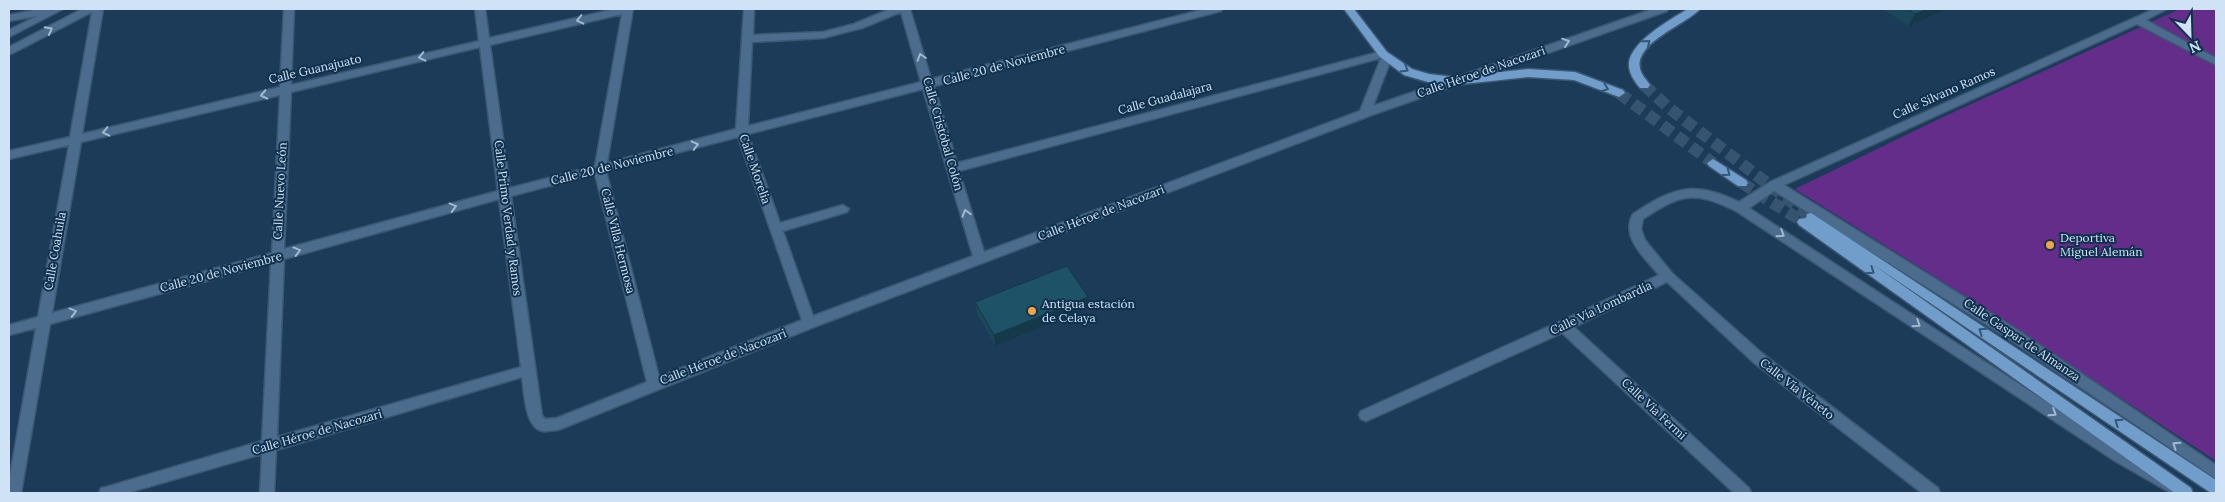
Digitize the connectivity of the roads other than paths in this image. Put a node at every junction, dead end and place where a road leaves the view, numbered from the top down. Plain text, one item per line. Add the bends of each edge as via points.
1 (56, 9) edge
2 (90, 9) edge
3 (98, 9) edge
4 (289, 9) edge
5 (480, 9) edge
6 (628, 9) edge
7 (749, 9) edge
8 (898, 9) edge
9 (906, 9) edge
10 (1217, 9) edge
11 (1349, 9) edge
12 (1663, 9) edge
13 (1695, 9) edge
14 (2162, 9) edge
15 (9, 18) edge
16 (2137, 20) junction
17 (9, 34) edge
18 (747, 40) junction
19 (485, 42) junction
20 (9, 51) edge
21 (1385, 56) junction
22 (2216, 62) edge
23 (1454, 81) junction
24 (930, 85) junction
25 (1644, 85) tunnel mouth
26 (285, 90) junction
27 (1619, 93) tunnel mouth
28 (1365, 113) junction
29 (742, 133) junction
30 (74, 140) junction
31 (9, 155) edge
32 (1713, 163) tunnel mouth
33 (953, 168) junction
34 (600, 169) junction
35 (1742, 183) tunnel mouth
36 (1774, 185) junction
37 (506, 193) junction
38 (1740, 208) junction
39 (843, 209) dead end
40 (776, 229) junction
41 (278, 256) junction
42 (980, 260) junction
43 (1668, 276) junction
44 (42, 321) junction
45 (809, 323) junction
46 (1564, 326) junction
47 (9, 330) edge
48 (528, 370) junction
49 (654, 384) junction
50 (1366, 415) dead end
51 (542, 425) joint
52 (269, 446) junction
53 (2216, 473) edge
54 (2216, 488) edge
55 (14, 493) edge
56 (106, 493) edge
57 (267, 493) edge
58 (1744, 493) edge
59 (1933, 493) edge
60 (2185, 493) edge

1 - 15 street
1 - 17 street
20 -> 2 street
3 - 30 street, Calle Coahuila
4 - 26 street, Calle Nuevo León
5 - 19 street, Calle Primo Verdad y Ramos
6 -> 19 street, Calle Guanajuato
6 - 34 street, Calle Villa Hermosa
7 - 18 street, Calle Morelia
8 - 18 street via 858,26 823,35
24 -> 9 street, Calle Cristóbal Colón
10 - 24 street, Calle 20 de Noviembre
11 - 21 main road
23 -> 12 street, Calle Héroe de Nacozari
25 -> 13 main road via 1638,78 1634,63 1640,48
14 - 16 street, Calle Silvano Ramos
16 - 22 street
16 - 36 street, Calle Silvano Ramos
18 - 29 street, Calle Morelia
19 -> 26 street, Calle Guanajuato
19 - 37 street, Calle Primo Verdad y Ramos
21 -> 23 main road via 1408,72
21 - 28 street
21 - 33 street, Calle Guadalajara
23 -> 27 main road via 1528,73 1575,76
23 - 28 street, Calle Héroe de Nacozari
24 - 29 street, Calle 20 de Noviembre
24 - 33 street, Calle Cristóbal Colón
26 -> 30 street, Calle Guanajuato
26 - 41 street, Calle Nuevo León
28 - 42 street, Calle Héroe de Nacozari
34 -> 29 street, Calle 20 de Noviembre
29 - 40 street, Calle Morelia
30 - 31 street, Calle Guanajuato
30 - 44 street, Calle Coahuila
32 -> 35 main road
42 -> 33 street, Calle Cristóbal Colón
34 - 37 street, Calle 20 de Noviembre
34 - 49 street, Calle Villa Hermosa
36 - 38 street, Calle Silvano Ramos
53 -> 36 street via 2011,333
41 -> 37 street, Calle 20 de Noviembre
37 - 48 street, Calle Primo Verdad y Ramos
38 - 43 street, Calle Vía Lombardía via 1701,191 1686,192 1662,200 1637,216 1635,229 1640,242
38 -> 60 street via 2120,457
39 - 40 street
40 - 45 street, Calle Morelia
44 -> 41 street, Calle 20 de Noviembre
41 - 52 street, Calle Nuevo León
42 - 45 street, Calle Héroe de Nacozari
43 - 46 street, Calle Vía Lombardía
43 - 59 street, Calle Vía Véneto via 1758,358
44 - 47 street, Calle 20 de Noviembre
44 - 55 street, Calle Coahuila
45 - 49 street, Calle Héroe de Nacozari
46 - 50 street, Calle Vía Lombardía
46 - 58 street, Calle Vía Fermi
48 - 51 street, Calle Primo Verdad y Ramos via 535,416
48 - 52 street, Calle Héroe de Nacozari
49 - 51 street, Calle Héroe de Nacozari via 558,424
52 - 56 street, Calle Héroe de Nacozari
52 - 57 street, Calle Nuevo León
54 -> 60 main road, Calle Gaspar de Almanza via 1807,220

